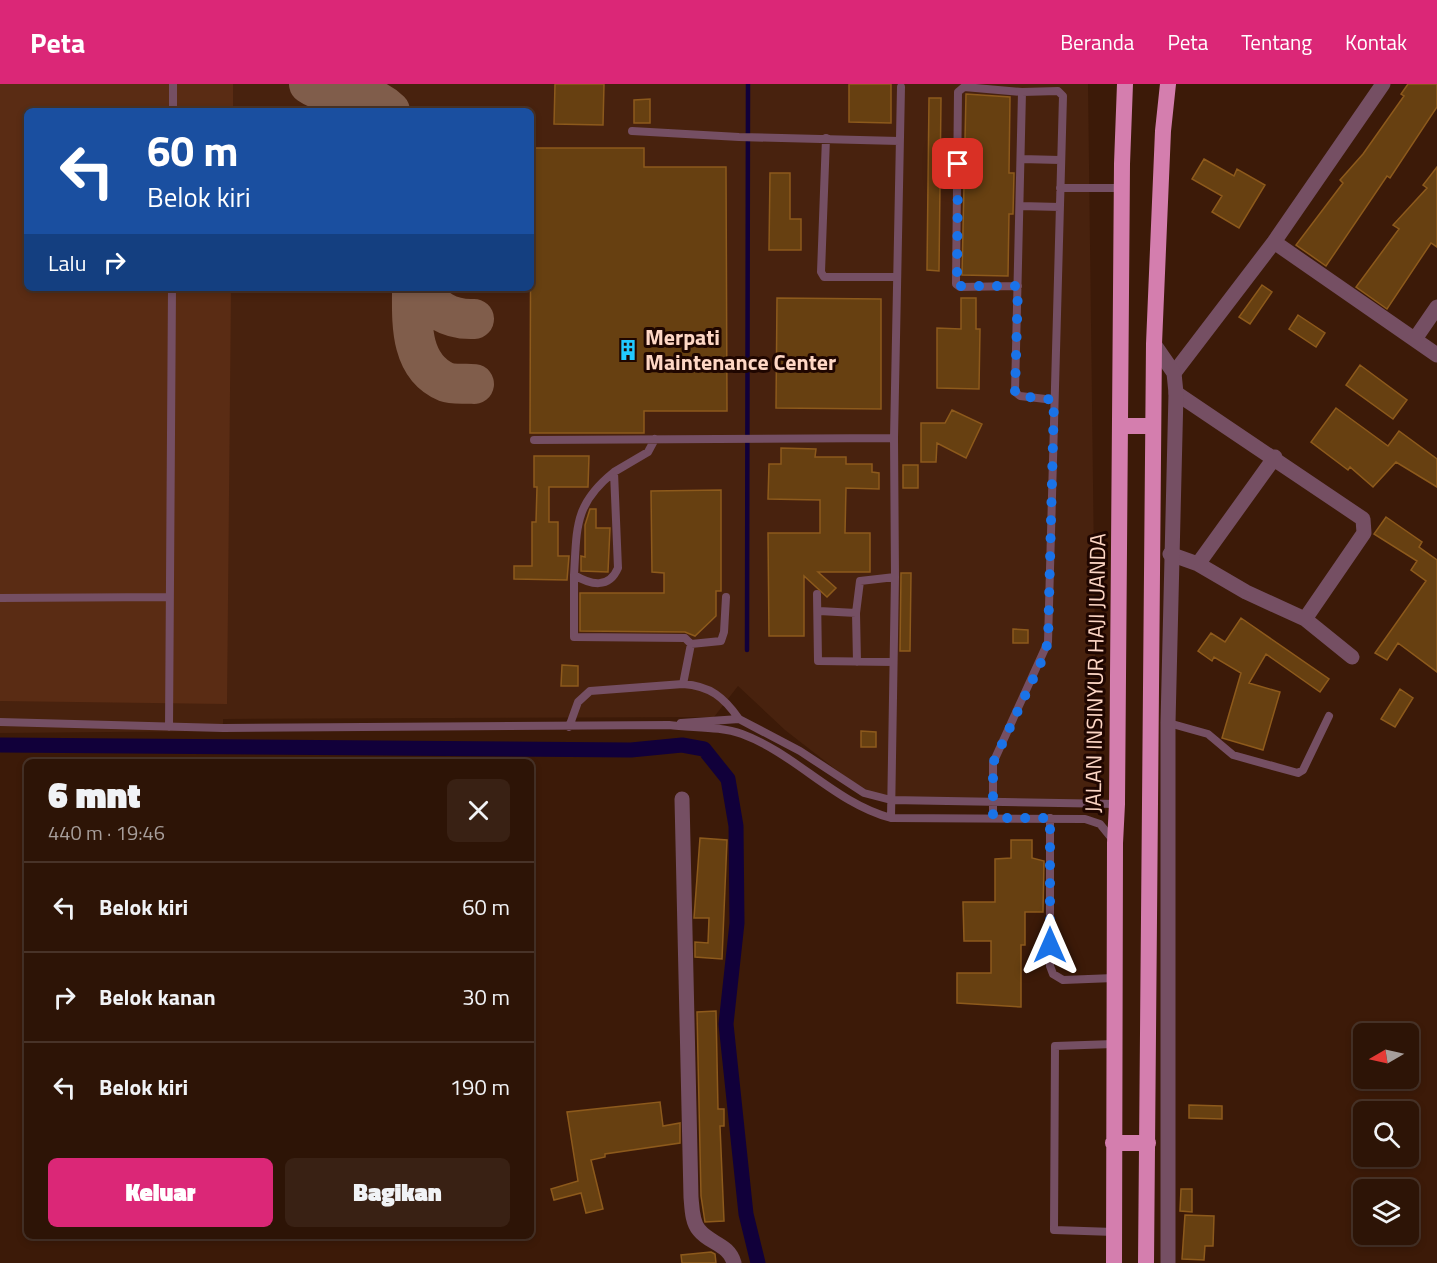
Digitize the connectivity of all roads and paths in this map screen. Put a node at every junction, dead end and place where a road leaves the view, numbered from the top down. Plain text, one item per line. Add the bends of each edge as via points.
1 (173, 84) edge
2 (1125, 84) edge
3 (1168, 84) edge
4 (1383, 84) edge
5 (901, 87) dead end
6 (1023, 92) junction
7 (173, 108) edge
8 (632, 131) dead end
9 (826, 138) junction
10 (899, 141) junction
11 (1021, 159) junction
12 (1060, 160) junction
13 (1060, 188) junction
14 (1122, 188) junction
15 (1020, 206) junction
16 (1060, 207) junction
17 (1274, 242) junction
18 (897, 277) junction
19 (1018, 286) junction
20 (172, 291) edge
21 (1437, 307) edge
22 (1415, 339) junction
23 (1154, 344) junction
24 (1437, 355) edge
25 (1174, 373) junction
26 (1176, 393) junction
27 (1054, 400) junction
28 (1120, 426) junction
29 (1153, 426) junction
30 (894, 438) junction
31 (655, 439) junction
32 (534, 440) dead end
33 (1275, 457) junction
34 (614, 472) junction
35 (1170, 554) junction
36 (1198, 564) junction
37 (574, 575) junction
38 (895, 578) junction
39 (817, 594) dead end
40 (0, 597) edge
41 (169, 597) junction
42 (726, 597) dead end
43 (819, 611) junction
44 (856, 613) junction
45 (1305, 619) junction
46 (691, 644) junction
47 (1352, 657) dead end
48 (856, 662) junction
49 (894, 662) junction
50 (683, 684) junction
51 (1329, 716) dead end
52 (1150, 717) junction
53 (739, 719) junction
54 (0, 722) edge
55 (1168, 723) junction
56 (669, 725) junction
57 (169, 727) junction
58 (569, 727) junction
59 (682, 799) dead end
60 (891, 800) junction
61 (992, 803) junction
62 (1117, 804) junction
63 (891, 818) junction
64 (993, 818) junction
65 (1050, 818) junction
66 (1114, 843) junction
67 (1114, 978) junction
68 (1114, 1044) junction
69 (1113, 1143) junction
70 (1148, 1143) junction
71 (1114, 1232) junction
72 (734, 1263) edge
73 (1114, 1263) edge
74 (1146, 1263) edge
75 (1168, 1263) edge

1 - 7 lane
2 - 14 highway, JALAN INSINYUR HAJI JUANDA
3 - 23 highway
4 - 17 street
5 - 10 lane
6 - 11 lane
6 - 12 lane via 1061,93
6 - 19 lane via 964,87 958,92 956,284
8 - 9 lane
9 - 10 lane
9 - 18 lane via 821,272 831,278
10 - 18 lane
11 - 12 lane
11 - 15 lane
12 - 13 lane
13 - 14 lane
13 - 16 lane
14 - 28 highway, JALAN INSINYUR HAJI JUANDA
15 - 16 lane
15 - 19 lane
16 - 27 lane
17 - 22 street
17 - 25 street
18 - 30 lane
19 - 27 lane via 1015,392
20 - 41 lane
21 - 22 street
22 - 24 street
23 - 25 street
23 - 29 highway
25 - 26 street
26 - 33 street
26 - 35 street
27 - 61 lane via 1048,642 992,769
28 - 29 highway
28 - 62 highway, JALAN INSINYUR HAJI JUANDA
29 - 52 highway
30 - 31 lane
30 - 38 lane
31 - 32 lane
31 - 34 lane via 640,458
33 - 36 street
33 - 45 street via 1365,523 1364,533
34 - 37 lane via 598,485 580,511
34 - 37 lane via 618,568 614,579 606,583 587,582
35 - 36 street
35 - 55 street
36 - 45 street
37 - 46 lane via 574,637 685,639
38 - 44 lane via 860,581
38 - 49 lane
39 - 43 lane
40 - 41 lane
41 - 57 lane
42 - 46 lane via 721,641
43 - 44 lane
43 - 48 lane via 818,661
44 - 48 lane
45 - 47 street
46 - 50 lane
48 - 49 lane
49 - 60 lane
50 - 53 lane via 698,685 719,694
50 - 58 lane via 590,691 578,702
51 - 55 lane via 1298,773 1233,755 1208,734
52 - 55 lane
52 - 70 highway
53 - 56 lane
53 - 60 lane via 800,751 864,793
54 - 57 lane
55 - 75 street
56 - 58 lane
56 - 63 lane via 743,734 856,804
57 - 58 lane
59 - 72 street via 692,1205 698,1230 726,1248
60 - 61 lane
60 - 63 lane
61 - 62 lane
61 - 64 lane
62 - 66 highway, JALAN INSINYUR HAJI JUANDA
63 - 64 lane
64 - 65 lane
65 - 66 lane via 1094,821
65 - 67 lane via 1053,974 1063,980
66 - 67 highway, JALAN INSINYUR HAJI JUANDA
67 - 68 highway, JALAN INSINYUR HAJI JUANDA
68 - 69 highway, JALAN INSINYUR HAJI JUANDA
68 - 71 lane via 1055,1046 1054,1230
69 - 70 highway
69 - 71 highway, JALAN INSINYUR HAJI JUANDA
70 - 74 highway
71 - 73 highway, JALAN INSINYUR HAJI JUANDA

